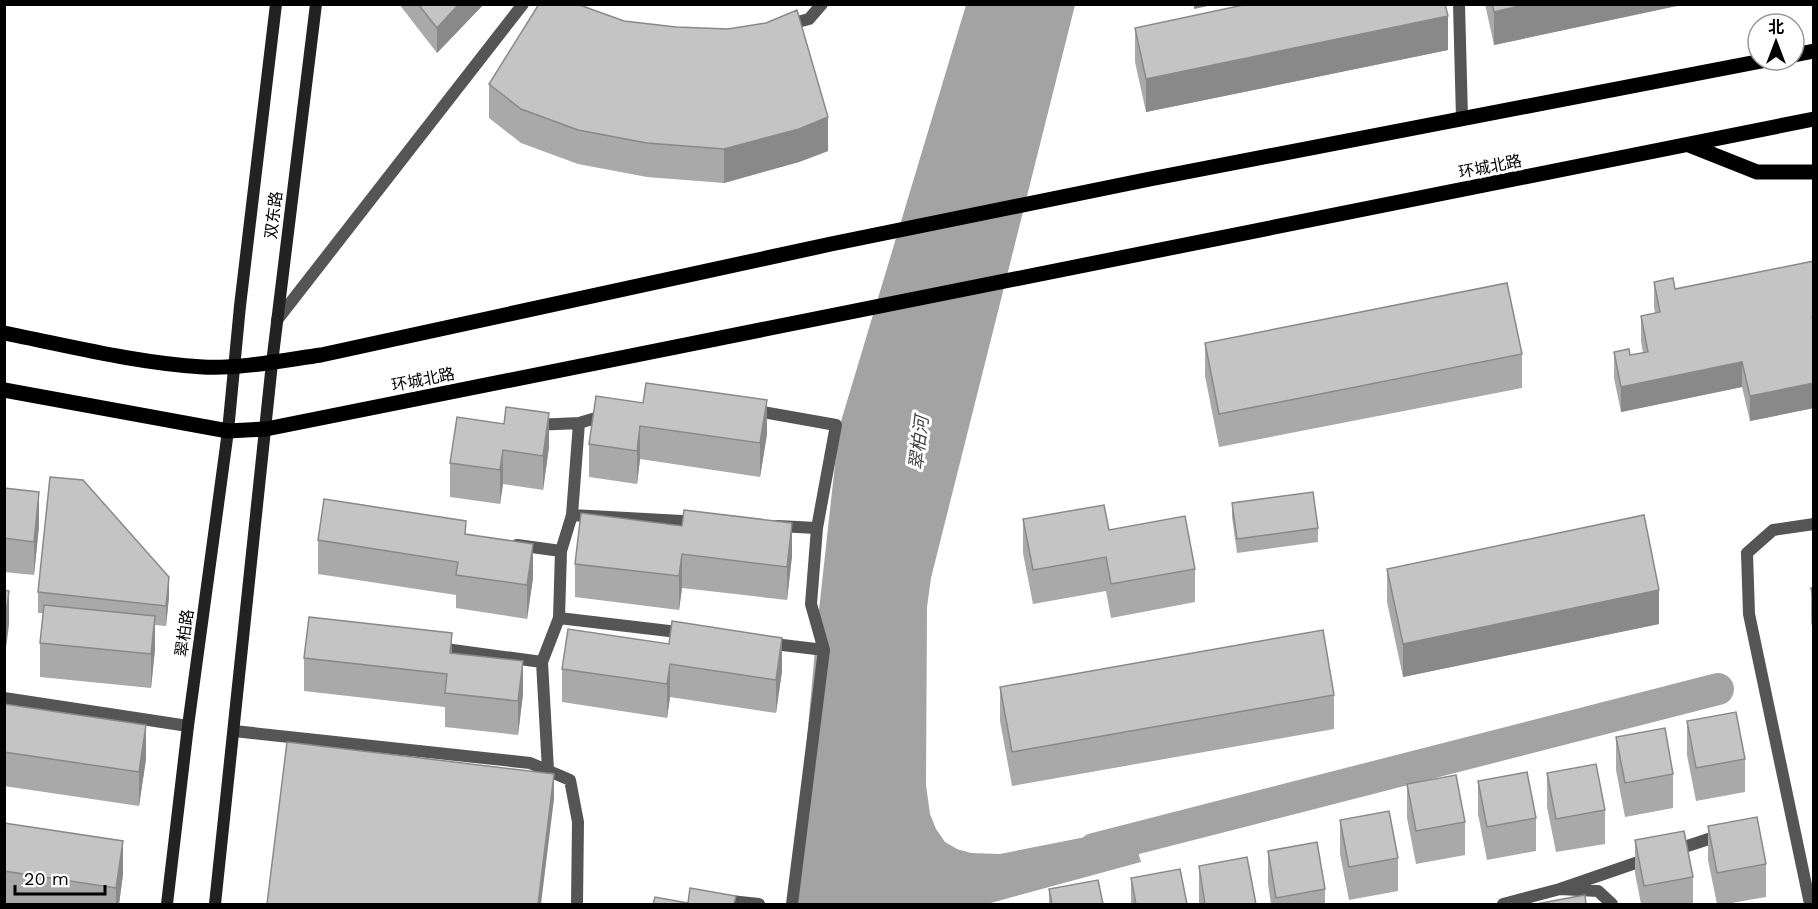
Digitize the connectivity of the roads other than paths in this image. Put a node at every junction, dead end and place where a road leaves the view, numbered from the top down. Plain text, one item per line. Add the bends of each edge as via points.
1 (276, 4) edge
2 (316, 4) edge
3 (523, 4) edge
4 (822, 4) edge
5 (1460, 4) edge
6 (778, 27) edge
7 (1746, 64) edge
8 (1462, 118) junction
9 (1814, 119) edge
10 (1689, 145) junction
11 (1814, 172) edge
12 (277, 320) junction
13 (4, 333) edge
14 (272, 363) junction
15 (234, 365) junction
16 (4, 390) edge
17 (741, 408) edge
18 (624, 410) edge
19 (579, 423) junction
20 (523, 425) edge
21 (266, 429) junction
22 (228, 431) junction
23 (572, 515) junction
24 (712, 522) edge
25 (1814, 524) edge
26 (759, 525) edge
27 (817, 528) junction
28 (503, 543) edge
29 (561, 551) junction
30 (559, 618) junction
31 (697, 635) edge
32 (755, 642) edge
33 (430, 646) edge
34 (824, 650) junction
35 (542, 662) junction
36 (4, 698) edge
37 (188, 726) junction
38 (234, 731) junction
39 (548, 770) junction
40 (1726, 832) edge
41 (1560, 889) junction
42 (710, 899) edge
43 (167, 904) edge
44 (215, 904) edge
45 (577, 904) edge
46 (759, 904) edge
47 (792, 904) edge
48 (1503, 904) edge
49 (1612, 904) edge
50 (1810, 904) edge

1 - 15 main road, 双东路
2 - 12 main road, 双东路
3 - 12 lane
4 - 6 lane via 809,19
5 - 8 lane
7 - 8 main road
8 - 14 main road via 1150,178
9 - 10 main road, 环城北路
10 - 11 main road via 1757,172
10 - 21 main road, 环城北路
12 - 14 main road, 双东路
13 - 15 main road via 130,358 205,367
14 - 15 main road
14 - 21 main road, 双东路
15 - 22 main road, 翠柏路
16 - 22 main road, 环城北路
17 - 27 lane via 836,425
18 - 19 lane
19 - 20 lane
19 - 23 lane
21 - 22 main road, 环城北路
21 - 38 main road
22 - 37 main road, 翠柏路
23 - 24 lane
23 - 29 lane
25 - 50 lane via 1773,530 1747,553 1749,614
26 - 27 lane
27 - 34 lane via 811,604
28 - 29 lane
29 - 30 lane
30 - 31 lane
30 - 35 lane
32 - 34 lane
33 - 35 lane
34 - 47 lane
35 - 39 lane
36 - 37 lane
37 - 43 main road, 翠柏路
38 - 39 lane via 530,763
38 - 44 main road
39 - 45 lane via 570,780 578,822
40 - 41 lane
41 - 48 lane
41 - 49 lane via 1598,891
42 - 46 lane

